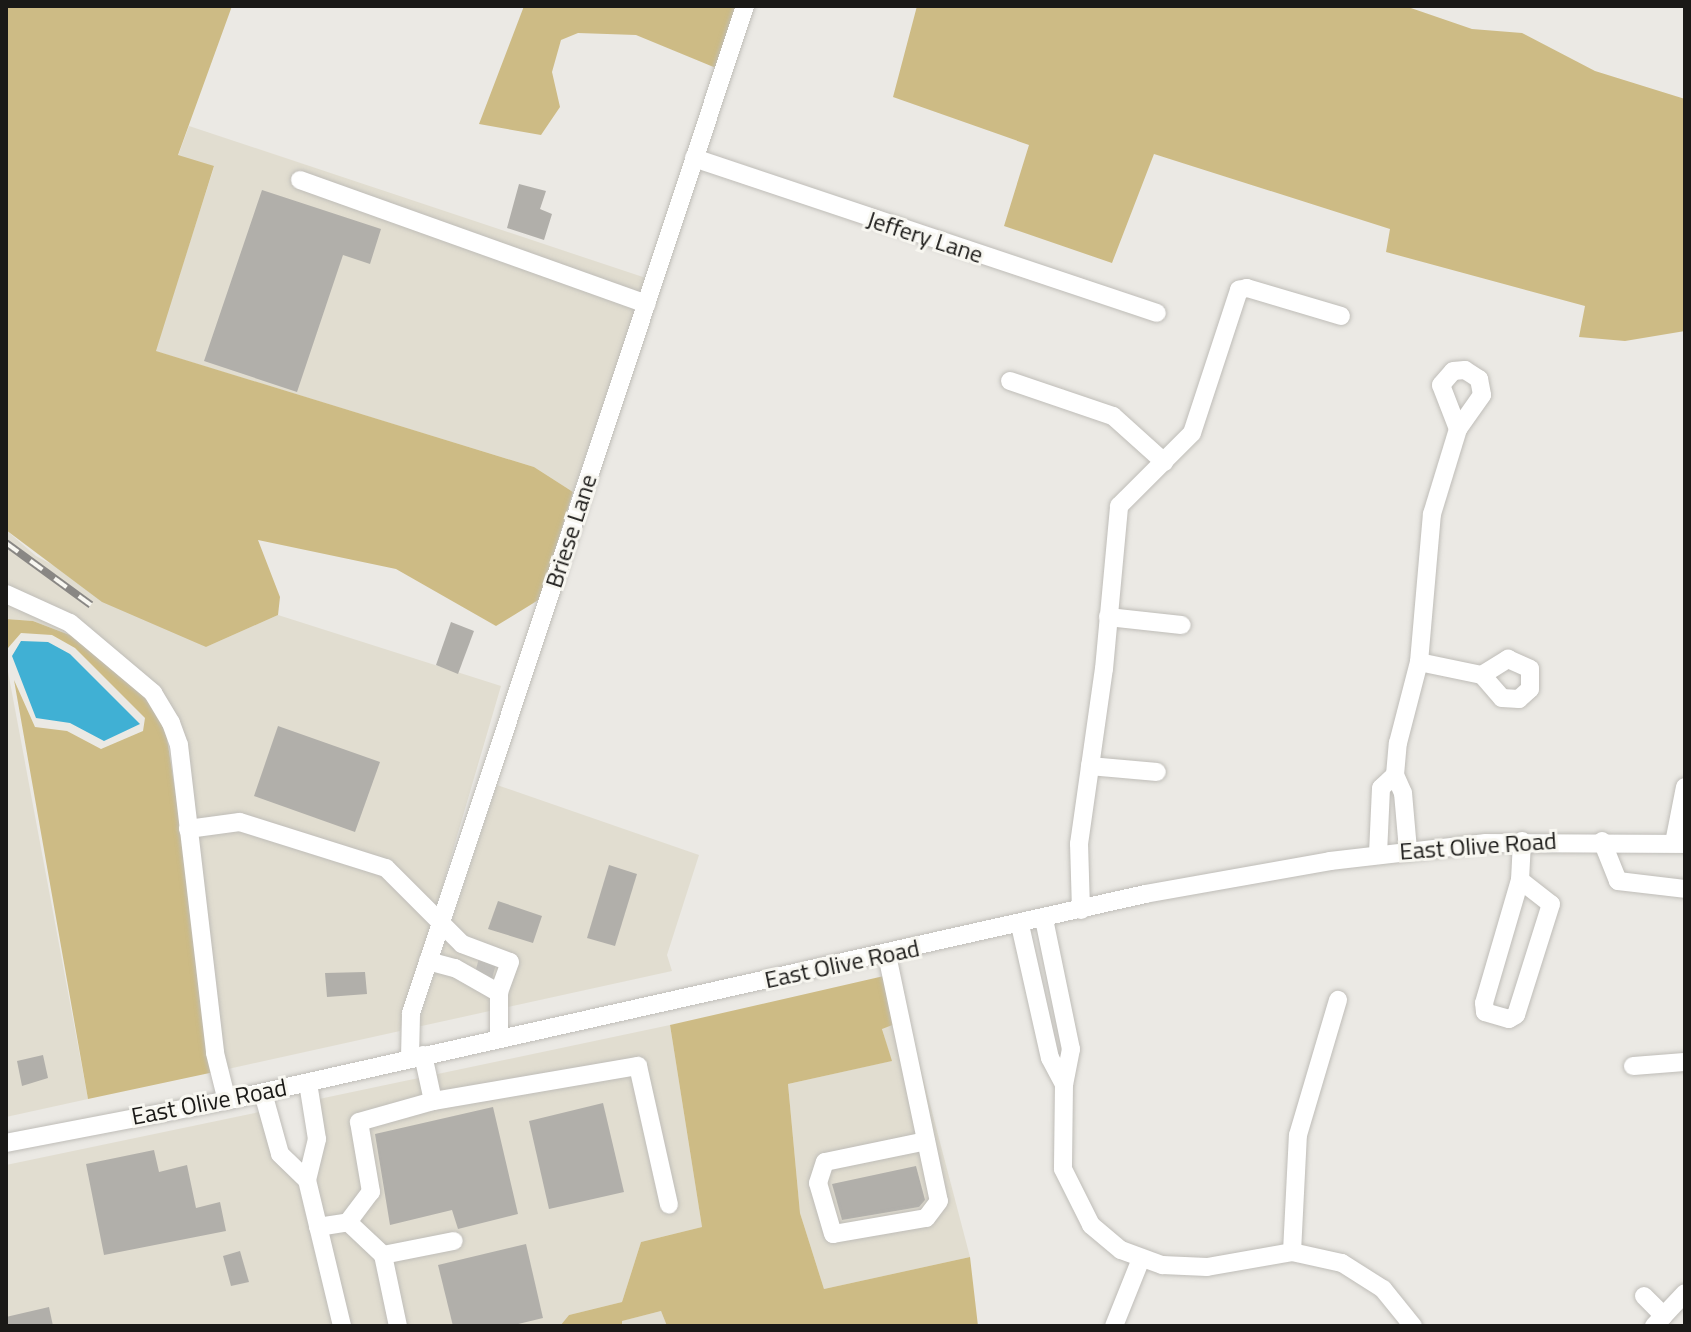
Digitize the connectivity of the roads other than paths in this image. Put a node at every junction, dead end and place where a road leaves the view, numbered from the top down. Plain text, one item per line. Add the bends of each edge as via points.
1 (745, 6) edge
2 (694, 158) junction
3 (300, 180) dead end
4 (646, 304) junction
5 (1157, 313) dead end
6 (1341, 316) dead end
7 (1010, 381) dead end
8 (1458, 429) dead end
9 (1164, 462) junction
10 (6, 594) edge
11 (33, 604) junction
12 (6, 610) edge
13 (1108, 617) junction
14 (1182, 625) dead end
15 (1419, 662) junction
16 (1482, 675) dead end
17 (1090, 766) junction
18 (1157, 772) dead end
19 (1395, 775) junction
20 (1685, 787) edge
21 (188, 829) junction
22 (1522, 841) junction
23 (1602, 841) junction
24 (1680, 844) edge
25 (1408, 850) junction
26 (1378, 854) junction
27 (1520, 880) junction
28 (1685, 889) edge
29 (1081, 910) junction
30 (1044, 919) junction
31 (1020, 925) junction
32 (440, 926) junction
33 (462, 944) junction
34 (887, 955) junction
35 (428, 961) junction
36 (455, 968) junction
37 (486, 970) junction
38 (499, 993) junction
39 (1338, 1000) dead end
40 (499, 1037) junction
41 (417, 1056) junction
42 (1685, 1062) edge
43 (1633, 1066) dead end
44 (308, 1083) junction
45 (1064, 1084) junction
46 (263, 1093) junction
47 (227, 1101) junction
48 (433, 1101) junction
49 (926, 1141) junction
50 (6, 1143) edge
51 (307, 1180) junction
52 (669, 1205) dead end
53 (348, 1222) junction
54 (318, 1227) junction
55 (454, 1241) dead end
56 (1292, 1252) junction
57 (383, 1255) junction
58 (1141, 1259) junction
59 (1685, 1293) edge
60 (1644, 1296) dead end
61 (1659, 1321) edge
62 (342, 1326) edge
63 (398, 1326) edge
64 (1114, 1326) edge
65 (1413, 1326) edge

1 - 2 street, Briese Lane
2 - 4 street, Briese Lane
2 - 5 street, Jeffery Lane
3 - 4 street
4 - 32 street, Briese Lane
6 - 9 street via 1239,290 1192,433
7 - 9 street via 1113,416
8 - 15 street via 1432,514
9 - 13 street via 1119,506
10 - 11 street
11 - 12 street
11 - 21 street via 70,623 153,693 179,745
13 - 14 street
13 - 17 street
15 - 16 street
15 - 19 street via 1401,723
17 - 18 street
17 - 29 street via 1079,844
19 - 25 street via 1403,793
19 - 26 street via 1381,788
20 - 24 street
21 - 32 street via 240,822 346,852 386,868
21 - 47 street via 210,1021
22 - 23 street, East Olive Road
22 - 25 street, East Olive Road
22 - 27 street
23 - 24 street, East Olive Road
23 - 28 street via 1618,881
25 - 26 street, East Olive Road
26 - 29 street, East Olive Road
27 - 27 street via 1484,1003 1485,1012 1509,1019 1516,1015 1551,904
29 - 30 street, East Olive Road
30 - 31 street, East Olive Road
30 - 45 street via 1071,1049
31 - 34 street, East Olive Road
31 - 45 street via 1050,1058
32 - 33 street
32 - 35 street, Briese Lane
33 - 36 street
33 - 37 street
34 - 40 street, East Olive Road
34 - 49 street
35 - 36 street
35 - 41 street, Briese Lane via 409,1020
36 - 37 street
37 - 38 street
37 - 38 street via 510,962
38 - 40 street
39 - 56 street via 1298,1135
40 - 41 street, East Olive Road
41 - 44 street, East Olive Road
41 - 48 street, Briese Lane
42 - 43 street
44 - 46 street, East Olive Road
44 - 51 street via 317,1139
45 - 58 street via 1061,1148 1071,1192 1104,1238
46 - 47 street, East Olive Road
46 - 51 street via 280,1154
47 - 50 street, East Olive Road
48 - 52 street via 638,1066
48 - 53 street via 359,1122 371,1192
49 - 49 street via 939,1201 926,1218 833,1234 818,1183 825,1162
51 - 54 street
53 - 54 street
53 - 57 street
54 - 62 street
55 - 57 street
56 - 58 street via 1207,1267
56 - 65 street via 1342,1263 1366,1276
57 - 63 street
58 - 64 street
59 - 61 street
60 - 61 street

